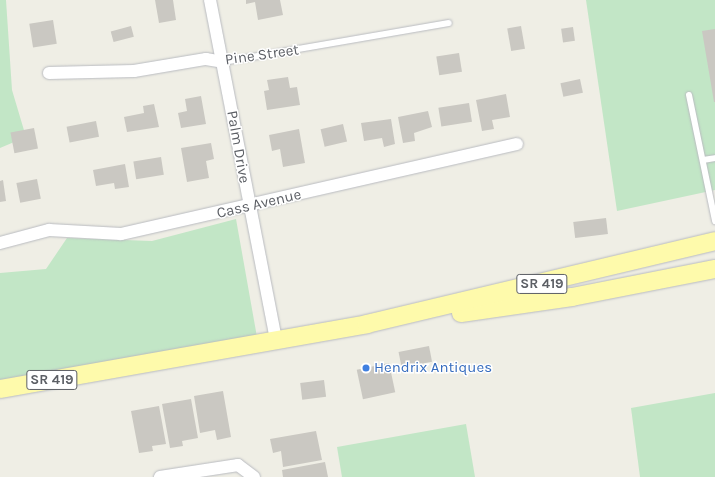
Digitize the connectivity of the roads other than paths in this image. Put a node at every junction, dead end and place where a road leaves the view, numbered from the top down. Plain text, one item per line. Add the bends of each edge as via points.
1 (210, 0) edge
2 (449, 23) dead end
3 (223, 62) junction
4 (49, 73) dead end
5 (689, 95) dead end
6 (517, 144) dead end
7 (715, 158) edge
8 (703, 160) junction
9 (249, 206) junction
10 (715, 220) edge
11 (715, 241) edge
12 (0, 243) edge
13 (715, 269) edge
14 (367, 324) junction
15 (276, 340) junction
16 (0, 389) edge
17 (160, 477) edge
18 (254, 477) edge

1 - 3 street, Palm Drive
2 - 3 lane, Pine Street
3 - 4 street, Pine Street via 206,59 134,71
3 - 9 street, Palm Drive
5 - 8 lane
6 - 9 street, Cass Avenue
7 - 8 lane
8 - 10 lane
9 - 12 street, Cass Avenue via 121,234 49,230
9 - 15 street, Palm Drive
11 - 14 main road, SR 419
13 - 14 main road, SR 419 via 572,297
14 - 15 main road, SR 419
15 - 16 main road, SR 419
17 - 18 street via 238,465

